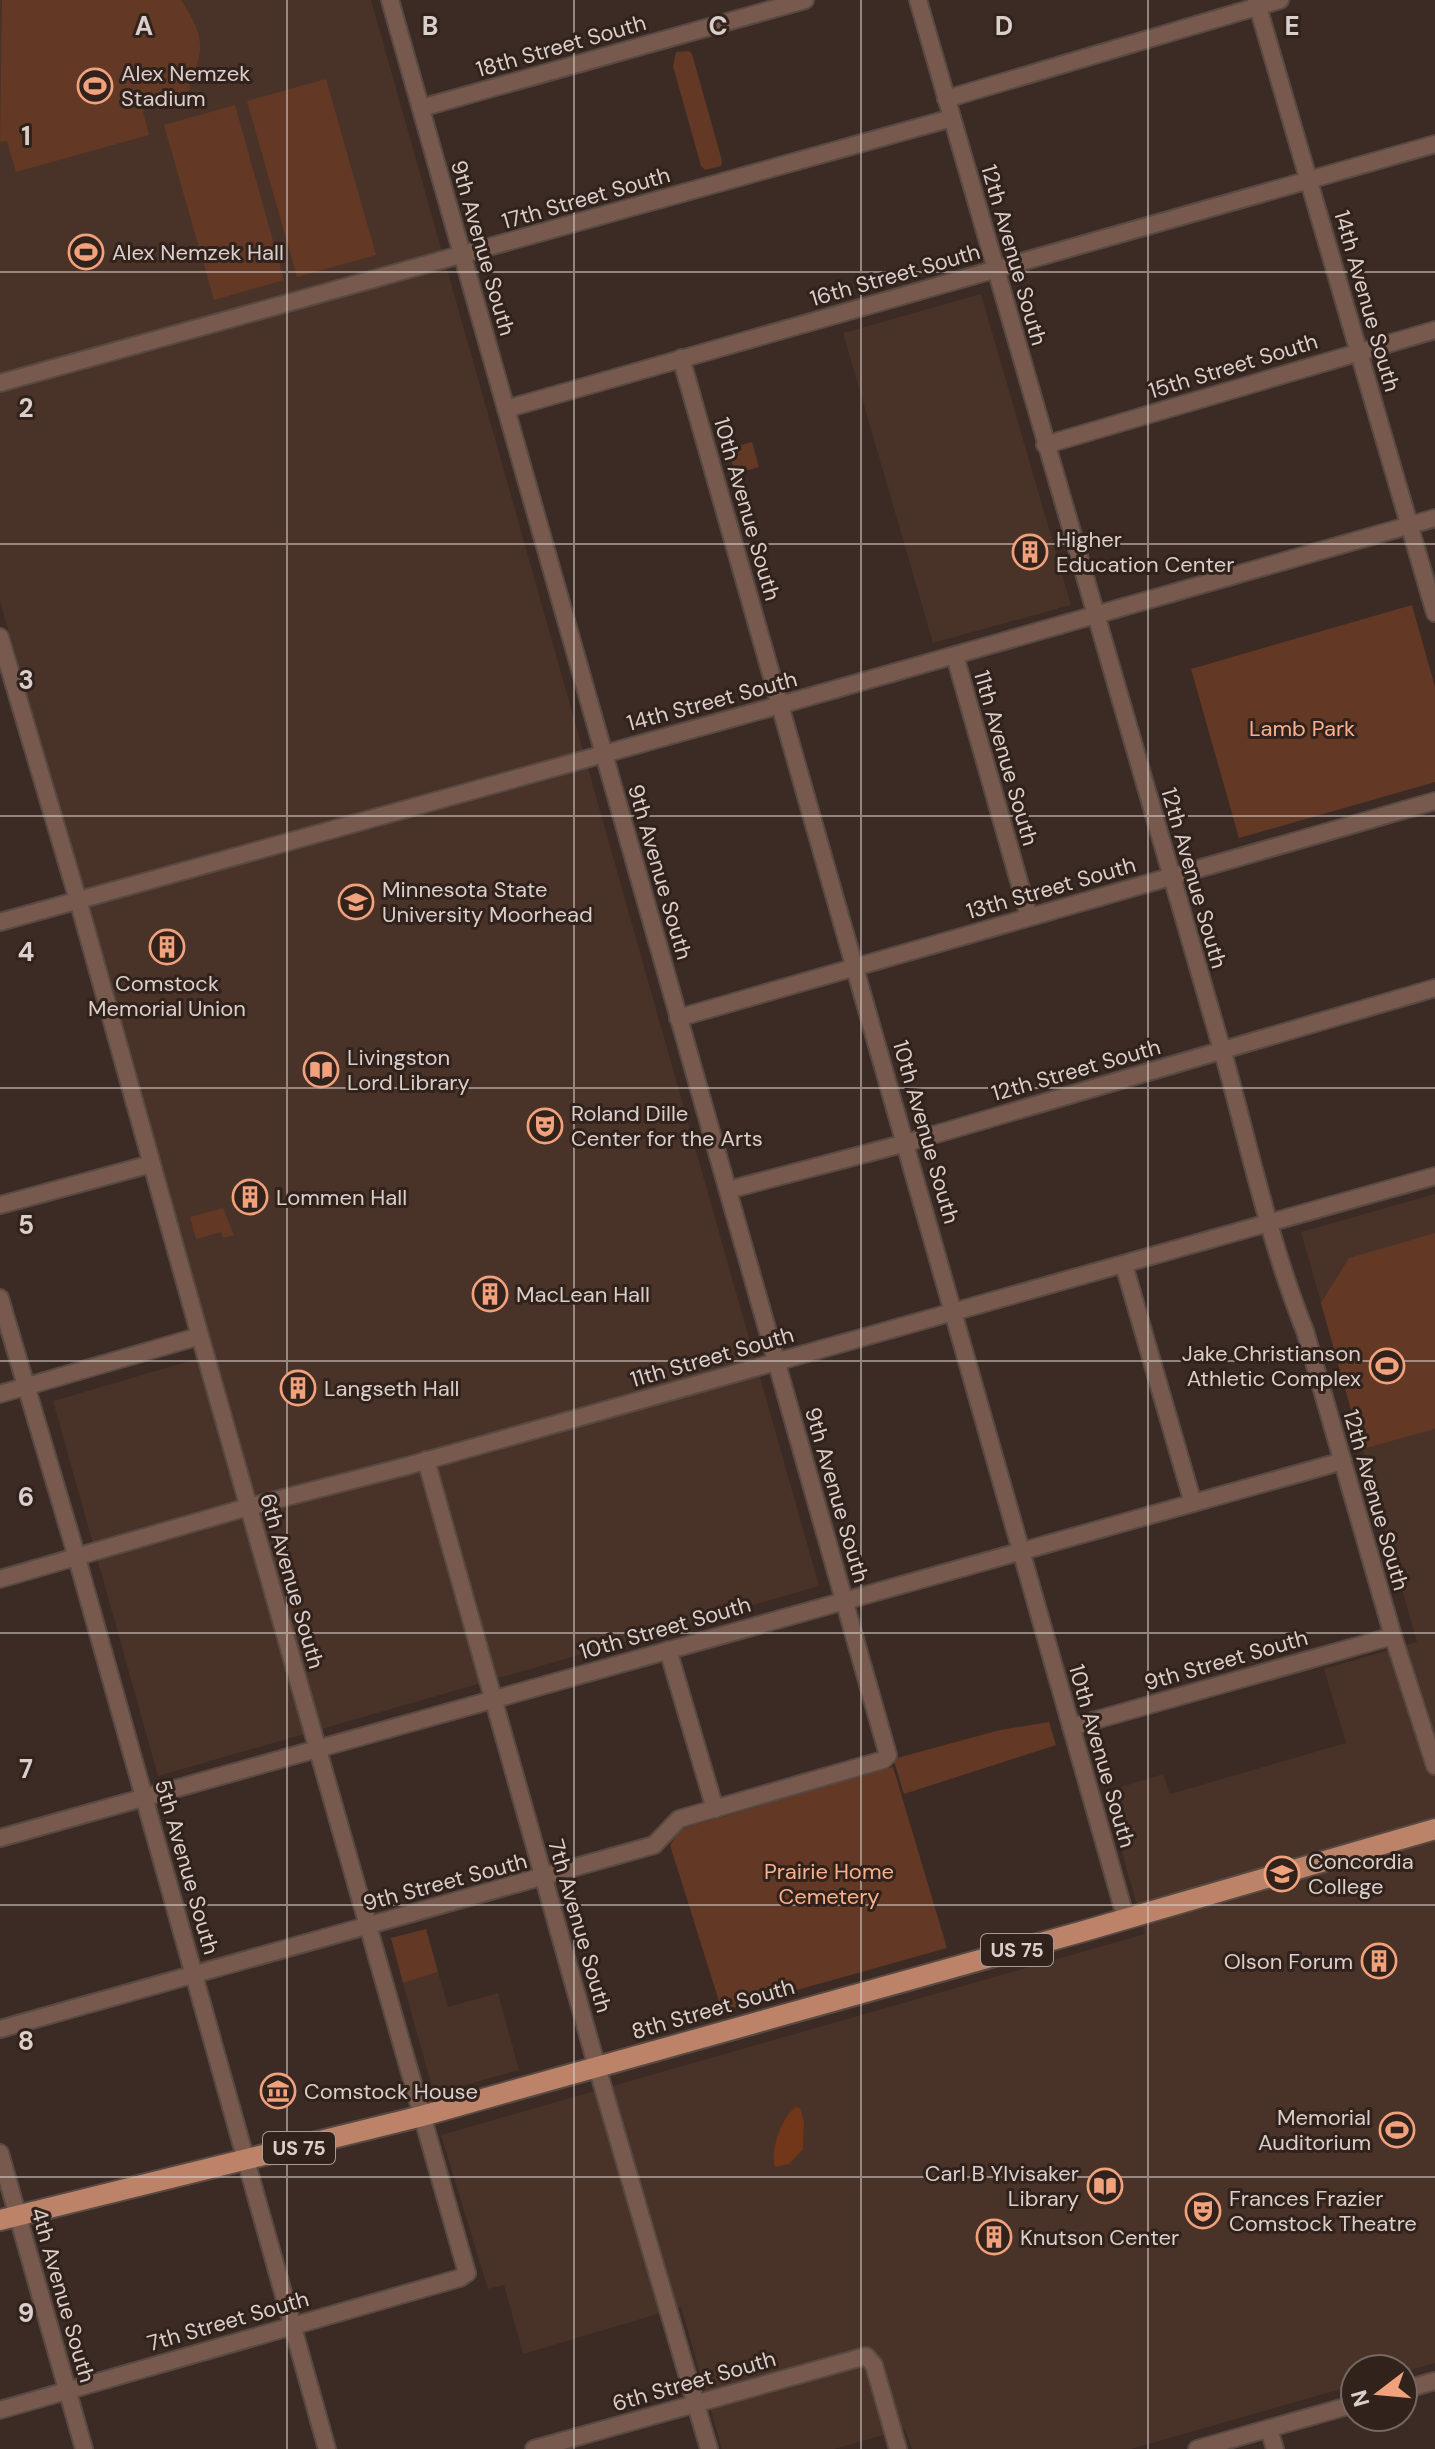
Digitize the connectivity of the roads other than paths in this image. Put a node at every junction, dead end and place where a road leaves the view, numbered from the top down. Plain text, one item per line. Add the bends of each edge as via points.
1 (390, 0) edge
2 (805, 0) edge
3 (918, 0) edge
4 (1280, 0) edge
5 (1257, 3) edge
6 (946, 99) junction
7 (421, 108) junction
8 (952, 118) junction
9 (1435, 144) edge
10 (1309, 181) junction
11 (462, 256) junction
12 (996, 270) junction
13 (1435, 330) edge
14 (1358, 352) junction
15 (681, 358) junction
16 (0, 383) edge
17 (506, 409) junction
18 (1045, 445) junction
19 (1435, 518) edge
20 (1410, 525) junction
21 (1435, 613) edge
22 (1095, 617) junction
23 (0, 637) edge
24 (955, 656) junction
25 (780, 705) junction
26 (604, 754) junction
27 (1435, 801) edge
28 (1171, 876) junction
29 (78, 900) junction
30 (1029, 917) junction
31 (0, 922) edge
32 (856, 967) junction
33 (1435, 988) edge
34 (678, 1018) junction
35 (1222, 1050) junction
36 (906, 1143) junction
37 (151, 1164) junction
38 (1435, 1176) edge
39 (728, 1190) junction
40 (0, 1205) edge
41 (1269, 1223) junction
42 (1124, 1265) junction
43 (0, 1298) edge
44 (954, 1312) junction
45 (200, 1336) junction
46 (776, 1361) junction
47 (26, 1386) junction
48 (0, 1394) edge
49 (426, 1460) junction
50 (1343, 1461) junction
51 (1193, 1503) junction
52 (248, 1507) junction
53 (1022, 1551) junction
54 (77, 1558) junction
55 (0, 1579) edge
56 (844, 1601) junction
57 (1393, 1636) junction
58 (668, 1650) junction
59 (494, 1699) junction
60 (1071, 1727) junction
61 (317, 1749) junction
62 (888, 1755) joint
63 (1435, 1766) edge
64 (145, 1797) junction
65 (715, 1809) junction
66 (1435, 1829) edge
67 (0, 1838) edge
68 (544, 1878) junction
69 (1126, 1919) junction
70 (368, 1925) junction
71 (195, 1974) junction
72 (0, 2029) edge
73 (597, 2067) junction
74 (422, 2116) junction
75 (0, 2153) edge
76 (245, 2161) junction
77 (9, 2218) edge
78 (467, 2273) joint
79 (290, 2325) junction
80 (67, 2391) junction
81 (696, 2404) junction
82 (1339, 2409) edge
83 (0, 2410) edge
84 (1269, 2429) junction
85 (84, 2449) edge
86 (327, 2449) edge
87 (534, 2449) edge
88 (709, 2449) edge
89 (898, 2449) edge
90 (1197, 2449) edge
91 (1275, 2449) edge

1 - 7 street, 9th Avenue South
2 - 7 street, 18th Street South
3 - 6 street, 12th Avenue South
4 - 5 street
5 - 6 street
5 - 10 street, 14th Avenue South
6 - 8 street, 12th Avenue South
7 - 11 street, 9th Avenue South
8 - 11 street, 17th Street South
8 - 12 street, 12th Avenue South
9 - 10 street, 16th Street South
10 - 12 street, 16th Street South
10 - 14 street, 14th Avenue South
11 - 16 street, 17th Street South
11 - 17 street, 9th Avenue South
12 - 15 street, 16th Street South
12 - 18 street, 12th Avenue South
13 - 14 street, 15th Street South
14 - 18 street, 15th Street South
14 - 20 street, 14th Avenue South
15 - 17 street, 16th Street South
15 - 25 street, 10th Avenue South
17 - 26 street, 9th Avenue South
18 - 22 street, 12th Avenue South
19 - 20 street, 14th Street South
20 - 21 street, 14th Avenue South
20 - 22 street, 14th Street South
22 - 24 street, 14th Street South
22 - 28 street, 12th Avenue South
23 - 29 street, 6th Avenue South
24 - 25 street, 14th Street South
24 - 30 street, 11th Avenue South
25 - 26 street, 14th Street South
25 - 32 street, 10th Avenue South
26 - 29 street, 14th Street South
26 - 34 street, 9th Avenue South
27 - 28 street, 13th Street South
28 - 30 street, 13th Street South
28 - 35 street, 12th Avenue South
29 - 31 street, 14th Street South
29 - 37 street, 6th Avenue South
30 - 32 street, 13th Street South
32 - 34 street, 13th Street South
32 - 36 street, 10th Avenue South
33 - 35 street, 12th Street South
34 - 39 street, 9th Avenue South
35 - 36 street, 12th Street South
35 - 41 street, 12th Avenue South
36 - 39 street, 12th Street South
36 - 44 street, 10th Avenue South
37 - 40 street
37 - 45 street, 6th Avenue South
38 - 41 street, 11th Street South
39 - 46 street, 9th Avenue South
41 - 42 street, 11th Street South
41 - 50 street, 12th Avenue South
42 - 44 street, 11th Street South
42 - 51 street
43 - 47 street, 5th Avenue South
44 - 46 street, 11th Street South
44 - 53 street, 10th Avenue South
45 - 47 street
45 - 52 street, 6th Avenue South
46 - 49 street, 11th Street South
46 - 56 street, 9th Avenue South
47 - 48 street
47 - 54 street, 5th Avenue South
49 - 52 street, 11th Street South
49 - 59 street, 7th Avenue South
50 - 51 street, 10th Street South
50 - 57 street, 12th Avenue South
51 - 53 street, 10th Street South
52 - 54 street, 11th Street South
52 - 61 street, 6th Avenue South
53 - 56 street, 10th Street South
53 - 60 street, 10th Avenue South
54 - 55 street, 11th Street South
54 - 64 street, 5th Avenue South
56 - 58 street, 10th Street South
56 - 62 street, 9th Avenue South
57 - 60 street, 9th Street South
57 - 63 street, 12th Avenue South
58 - 59 street, 10th Street South
58 - 65 street
59 - 61 street, 10th Street South
59 - 68 street, 7th Avenue South
60 - 69 street, 10th Avenue South
61 - 64 street, 10th Street South
61 - 70 street, 6th Avenue South
62 - 65 street, 9th Street South
64 - 67 street, 10th Street South
64 - 71 street, 5th Avenue South
65 - 68 street, 9th Street South via 679,1819 654,1845
66 - 69 main road, 8th Street South / US 75
68 - 70 street, 9th Street South
68 - 73 street, 7th Avenue South
69 - 73 main road, 8th Street South / US 75
70 - 71 street, 9th Street South
70 - 74 street, 6th Avenue South
71 - 72 street, 9th Street South
71 - 76 street, 5th Avenue South
73 - 74 main road, 8th Street South / US 75
73 - 81 street, 7th Avenue South
74 - 76 main road, 8th Street South / US 75
74 - 78 street, 6th Avenue South
75 - 77 street, 4th Avenue South
76 - 77 main road, 8th Street South / US 75
76 - 79 street, 5th Avenue South
77 - 80 street, 4th Avenue South
78 - 79 street, 7th Street South
79 - 80 street, 7th Street South
79 - 86 street, 5th Avenue South
80 - 83 street, 7th Street South
80 - 85 street, 4th Avenue South
81 - 87 street, 6th Street South
81 - 88 street, 7th Avenue South
81 - 89 street, 6th Street South via 866,2356 874,2365
82 - 84 street
84 - 90 street
84 - 91 street

